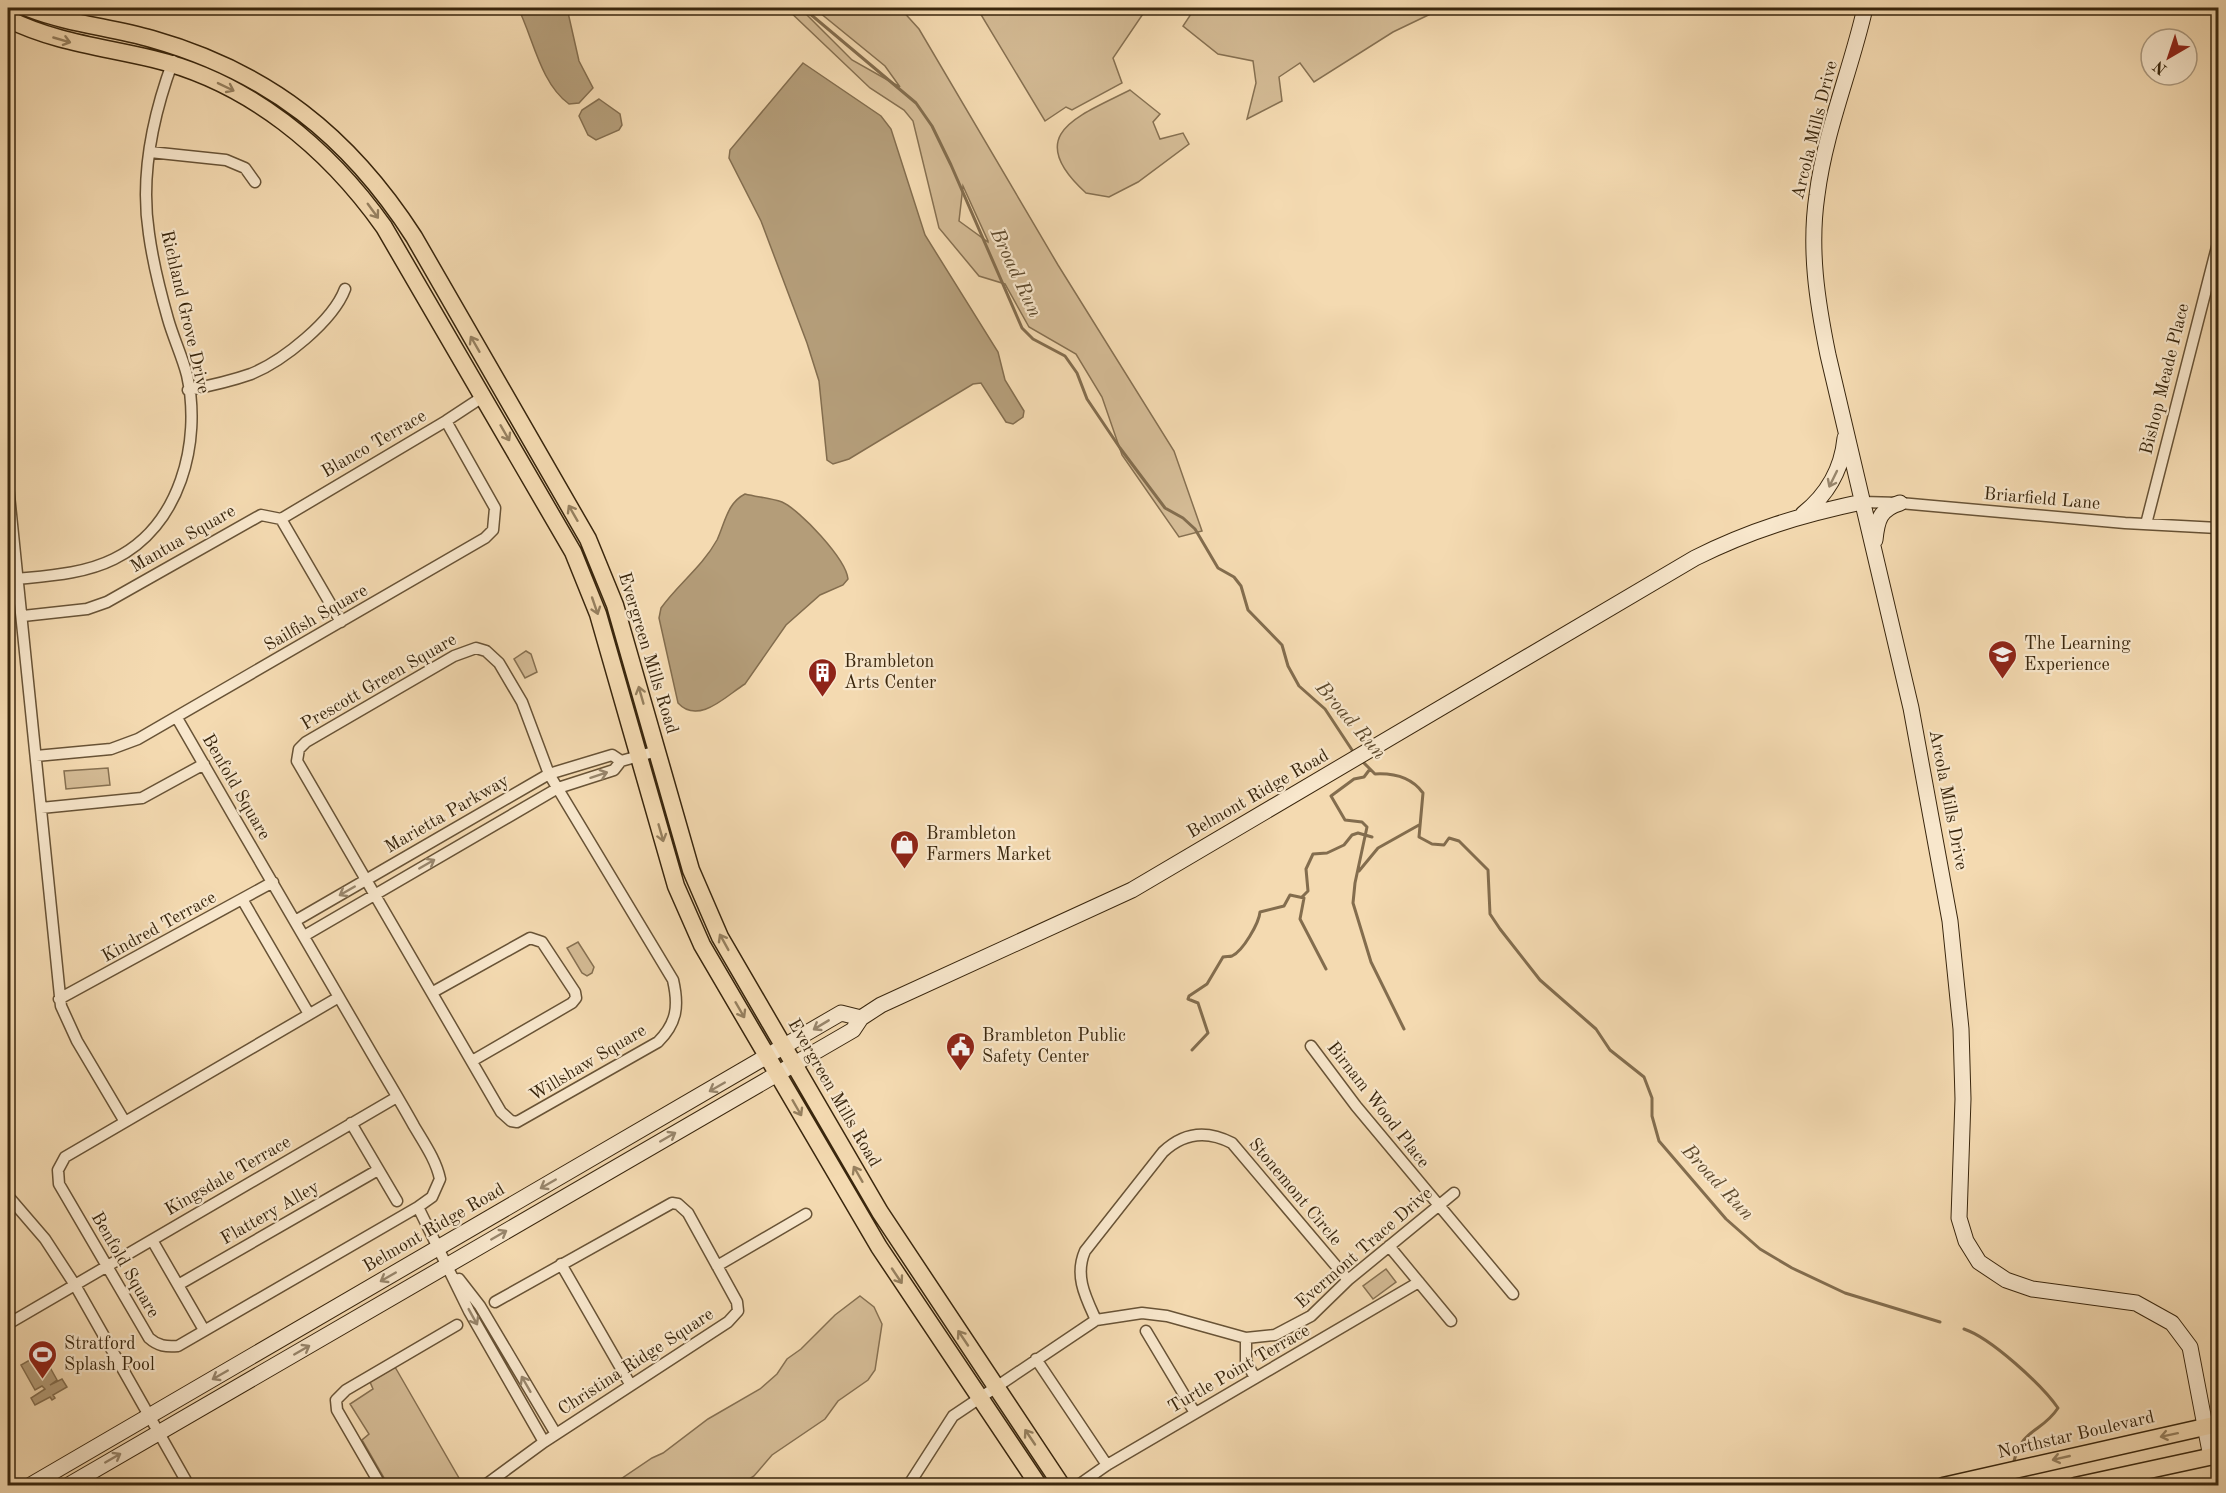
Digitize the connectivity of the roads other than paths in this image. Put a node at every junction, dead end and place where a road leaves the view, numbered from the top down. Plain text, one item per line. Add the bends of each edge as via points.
1 (28, 8) edge
2 (1866, 8) edge
3 (8, 19) edge
4 (179, 47) junction
5 (172, 64) junction
6 (150, 152) junction
7 (255, 182) dead end
8 (2218, 243) edge
9 (2206, 288) junction
10 (345, 289) dead end
11 (2218, 291) edge
12 (188, 390) junction
13 (484, 396) junction
14 (446, 422) junction
15 (1845, 432) junction
16 (8, 485) edge
17 (1862, 502) junction
18 (1900, 503) junction
19 (1801, 515) junction
20 (281, 519) junction
21 (2146, 524) junction
22 (2218, 528) edge
23 (1874, 552) junction
24 (13, 579) edge
25 (23, 616) junction
26 (341, 622) junction
27 (177, 718) junction
28 (657, 751) junction
29 (36, 756) junction
30 (639, 756) junction
31 (621, 761) junction
32 (204, 764) junction
33 (549, 774) junction
34 (558, 788) junction
35 (41, 808) junction
36 (367, 880) junction
37 (273, 882) junction
38 (375, 894) junction
39 (242, 899) junction
40 (295, 921) junction
41 (304, 936) junction
42 (433, 992) junction
43 (339, 997) junction
44 (59, 999) junction
45 (309, 1014) junction
46 (861, 1018) junction
47 (1311, 1046) dead end
48 (784, 1048) junction
49 (768, 1058) junction
50 (472, 1061) junction
51 (794, 1064) junction
52 (777, 1074) junction
53 (397, 1096) junction
54 (125, 1122) junction
55 (351, 1123) junction
56 (378, 1170) junction
57 (1454, 1193) dead end
58 (8, 1196) edge
59 (397, 1201) dead end
60 (1438, 1206) junction
61 (418, 1207) junction
62 (806, 1214) dead end
63 (152, 1240) junction
64 (1389, 1246) junction
65 (439, 1247) junction
66 (448, 1264) junction
67 (561, 1264) junction
68 (106, 1266) junction
69 (717, 1266) junction
70 (1348, 1280) junction
71 (1419, 1282) junction
72 (75, 1285) junction
73 (178, 1285) junction
74 (1513, 1294) dead end
75 (495, 1302) dead end
76 (1096, 1320) junction
77 (1451, 1321) dead end
78 (8, 1324) edge
79 (457, 1324) dead end
80 (204, 1330) junction
81 (1146, 1331) dead end
82 (1246, 1338) junction
83 (1036, 1359) junction
84 (1256, 1378) junction
85 (630, 1384) junction
86 (996, 1387) junction
87 (980, 1397) junction
88 (1195, 1413) junction
89 (151, 1416) junction
90 (2212, 1425) edge
91 (159, 1431) junction
92 (556, 1434) junction
93 (544, 1442) junction
94 (2215, 1456) edge
95 (1107, 1465) junction
96 (29, 1485) edge
97 (67, 1485) edge
98 (189, 1485) edge
99 (381, 1485) edge
100 (484, 1485) edge
101 (910, 1485) edge
102 (1039, 1485) edge
103 (1062, 1485) edge
104 (1077, 1485) edge
105 (1943, 1485) edge
106 (2075, 1485) edge

1 - 4 main road, Evergreen Mills Road via 72,23
2 - 15 street, Arcola Mills Drive via 1826,151 1813,233 1819,314
3 -> 5 main road, Evergreen Mills Road via 62,40
4 - 5 street, Richland Grove Drive
28 -> 4 main road, Evergreen Mills Road via 615,605 588,539 392,204 346,149 288,101 234,69
5 - 6 street, Richland Grove Drive via 156,110
5 -> 13 main road, Evergreen Mills Road via 227,87 274,115 319,150 354,185 384,227
6 - 7 street via 226,160 245,168
6 - 12 street, Richland Grove Drive via 148,232
8 - 9 street, Bishop Meade Place
9 - 11 street
9 - 21 street, Bishop Meade Place
10 - 12 street via 340,303 325,319 276,360 252,373
12 - 24 street, Richland Grove Drive via 191,413 186,470 157,523 137,544 114,559 71,573
13 - 14 street, Blanco Terrace
13 -> 30 main road, Evergreen Mills Road via 573,552 588,586
14 - 20 street, Blanco Terrace
14 - 26 street, Sailfish Square via 495,508 493,530
15 - 17 street, Arcola Mills Drive
15 -> 19 street via 1832,482
16 - 24 street
17 - 18 street, Briarfield Lane
17 - 19 street, Belmont Ridge Road
17 - 23 street, Arcola Mills Drive
18 - 21 street, Briarfield Lane
18 - 23 street via 1880,515
19 - 46 street, Belmont Ridge Road via 1745,534 1687,563 1116,899 902,994
20 - 25 street, Mantua Square via 261,515 251,519 97,606
20 - 26 street
21 - 22 street, Briarfield Lane
23 - 90 street, Arcola Mills Drive via 1911,708 1950,921 1962,1052 1959,1218 1966,1241 1986,1268 2019,1286 2136,1303 2172,1323 2190,1347
24 - 25 street
25 - 29 street
26 - 27 street, Sailfish Square
27 - 29 street, Sailfish Square via 111,749
27 - 32 street, Benfold Square
28 - 30 street, Marietta Parkway
48 -> 28 main road, Evergreen Mills Road via 711,918 691,870
29 - 35 street
30 - 31 street, Marietta Parkway
30 -> 49 main road, Evergreen Mills Road via 676,886 702,945
31 - 33 street, Marietta Parkway via 612,756
34 -> 31 street, Marietta Parkway via 614,770
32 - 35 street via 142,798
32 - 37 street, Benfold Square
33 - 34 street, Willshaw Square
33 - 36 street, Marietta Parkway
33 - 36 street, Prescott Green Square via 522,702 493,656 476,648 444,662 306,742 299,749 297,761
38 -> 34 street, Marietta Parkway
34 - 50 street, Willshaw Square via 673,980 678,1000 676,1015 670,1030 658,1041 517,1122 505,1118
35 - 44 street
36 - 38 street, Willshaw Square
36 -> 40 street, Marietta Parkway
37 - 39 street, Kindred Terrace
37 - 40 street, Benfold Square
38 - 41 street, Marietta Parkway
38 - 42 street, Willshaw Square
39 - 44 street, Kindred Terrace
39 - 45 street
40 - 41 street, Benfold Square
41 - 43 street, Benfold Square
42 - 50 street, Willshaw Square
42 - 50 street via 530,938 543,942 575,992 572,1004
43 - 45 street, Benfold Square
43 - 53 street, Benfold Square
44 - 54 street via 66,1021
45 - 54 street, Benfold Square
46 -> 48 street, Belmont Ridge Road via 841,1013
46 - 51 street, Belmont Ridge Road via 854,1030
47 - 60 street, Birnam Wood Place
48 - 49 street, Belmont Ridge Road
48 - 51 main road, Evergreen Mills Road
49 - 52 main road, Evergreen Mills Road
49 -> 65 street, Belmont Ridge Road
51 - 52 street, Belmont Ridge Road
86 -> 51 main road, Evergreen Mills Road via 880,1212
66 -> 52 street, Belmont Ridge Road
52 -> 87 main road, Evergreen Mills Road via 879,1247
53 - 55 street, Kingsdale Terrace
53 - 61 street, Benfold Square via 440,1179 432,1197
54 - 68 street, Benfold Square via 65,1157 58,1170 59,1184
55 - 56 street
55 - 63 street, Kingsdale Terrace
56 - 59 street
56 - 73 street, Flattery Alley
57 - 60 street, Evermont Trace Drive
58 - 72 street via 45,1239
60 - 64 street, Evermont Trace Drive
60 - 74 street, Birnam Wood Place
61 - 65 street
61 - 80 street, Benfold Square
62 - 69 street
63 - 68 street, Kingsdale Terrace
63 - 73 street
64 - 70 street, Evermont Trace Drive
64 - 71 street
65 - 66 street
65 -> 89 street, Belmont Ridge Road
91 -> 66 street, Belmont Ridge Road
92 -> 66 street via 480,1306
66 -> 93 street via 469,1311
67 - 69 street, Christina Ridge Square via 672,1203 688,1213
67 - 75 street, Christina Ridge Square
67 - 85 street
68 - 72 street, Kingsdale Terrace
68 - 80 street, Benfold Square via 154,1342 178,1346
69 - 85 street, Christina Ridge Square via 737,1302 734,1318
70 - 76 street, Stonemont Circle via 1232,1143 1217,1136 1197,1134 1178,1140 1163,1152 1085,1251 1081,1282
70 - 82 street, Evermont Trace Drive via 1300,1324 1275,1335
71 - 77 street
71 - 84 street, Turtle Point Terrace
72 - 78 street, Kingsdale Terrace
72 - 89 street
73 - 80 street
76 - 82 street, Evermont Trace Drive via 1157,1314
76 - 83 street, Evermont Trace Drive
79 - 99 street via 346,1390 336,1401 337,1410
81 - 88 street
82 - 84 street via 1246,1361
83 - 86 street, Evermont Trace Drive
83 - 95 street
84 - 88 street, Turtle Point Terrace
85 - 92 street, Christina Ridge Square
86 - 87 street, Evermont Trace Drive
103 -> 86 main road, Evergreen Mills Road
87 - 101 street, Evermont Trace Drive via 953,1416
87 - 102 main road, Evergreen Mills Road
88 - 95 street, Turtle Point Terrace
89 - 91 street
89 - 96 street, Belmont Ridge Road
90 - 94 street, Arcola Mills Drive
90 -> 105 main road, Northstar Boulevard
97 -> 91 street, Belmont Ridge Road
91 - 98 street
92 - 93 street, Christina Ridge Square
93 - 100 street, Christina Ridge Square
94 - 106 main road
95 - 104 street, Turtle Point Terrace

